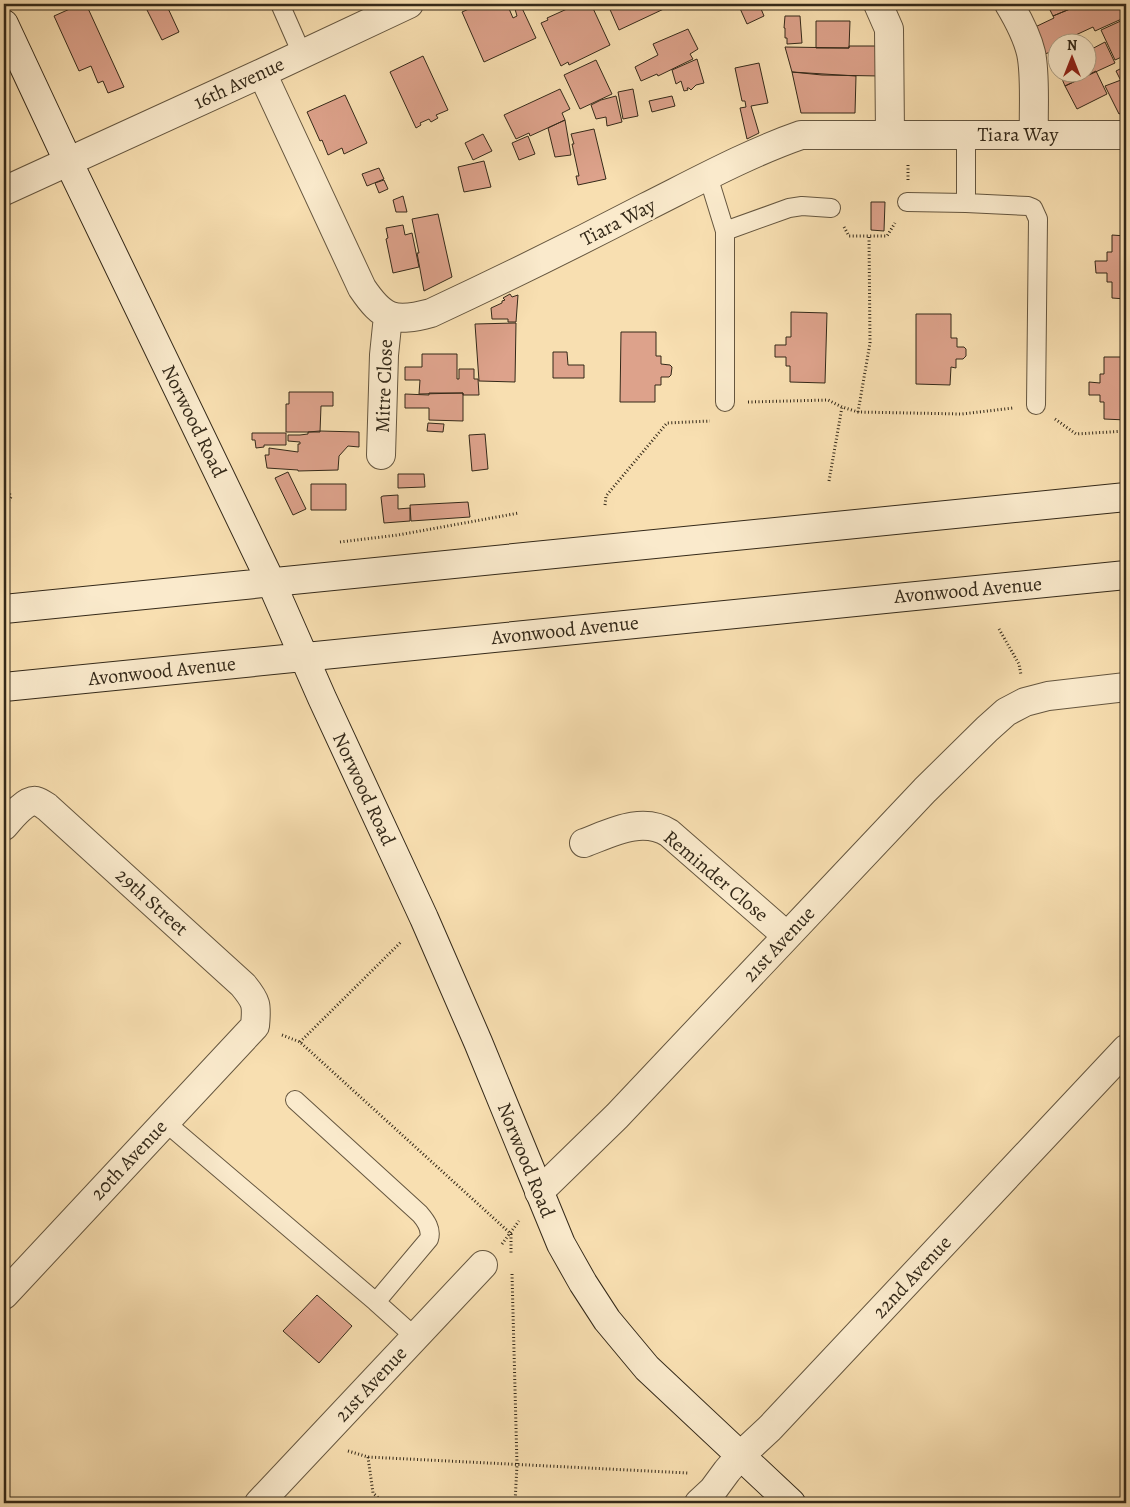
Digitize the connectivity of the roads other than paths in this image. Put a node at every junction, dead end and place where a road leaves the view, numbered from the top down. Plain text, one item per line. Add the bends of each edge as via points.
1 (280, 4) edge
2 (409, 4) edge
3 (878, 4) edge
4 (1009, 4) edge
5 (4, 24) edge
6 (302, 54) junction
7 (262, 73) junction
8 (899, 134) junction
9 (966, 134) junction
10 (1034, 135) junction
11 (1126, 135) edge
12 (68, 161) junction
13 (708, 176) junction
14 (4, 191) edge
15 (907, 202) road end
16 (966, 203) junction
17 (831, 208) road end
18 (725, 231) junction
19 (388, 316) junction
20 (725, 402) road end
21 (1036, 405) road end
22 (382, 455) dead end
23 (1126, 497) edge
24 (1126, 575) edge
25 (271, 582) junction
26 (4, 609) edge
27 (304, 656) junction
28 (4, 687) edge
29 (1126, 687) edge
30 (4, 826) edge
31 (584, 843) dead end
32 (787, 936) junction
33 (254, 1026) joint
34 (1126, 1050) edge
35 (295, 1100) dead end
36 (165, 1122) junction
37 (539, 1192) junction
38 (483, 1265) dead end
39 (4, 1295) edge
40 (376, 1302) junction
41 (415, 1337) junction
42 (740, 1456) junction
43 (259, 1503) edge
44 (699, 1503) edge
45 (791, 1503) edge

1 - 6 lane
2 - 6 street, 16th Avenue
3 - 8 street via 889,28
4 - 10 street via 1031,53
5 - 12 street, Norwood Road
6 - 7 street, 16th Avenue
7 - 12 street, 16th Avenue
7 - 19 street via 362,288 376,308
8 - 9 street, Tiara Way
8 - 13 street, Tiara Way via 801,135
9 - 10 street, Tiara Way
9 - 16 lane
10 - 11 street, Tiara Way
12 - 14 street, 16th Avenue
12 - 25 street, Norwood Road
13 - 18 lane
13 - 19 street, Tiara Way via 432,313 417,317
15 - 16 lane
16 - 21 lane via 1028,206 1036,213
17 - 18 lane via 790,208
18 - 20 lane
19 - 22 street, Mitre Close
23 - 25 street
24 - 27 street, Avonwood Avenue
25 - 26 street
25 - 27 street, Norwood Road
27 - 28 street, Avonwood Avenue
27 - 37 street, Norwood Road via 424,918
29 - 32 street, 21st Avenue via 1048,696 1025,702 1006,712 925,790
30 - 33 street, 29th Street via 32,801 48,807 243,985 256,1004
31 - 32 street, Reminder Close via 642,825 660,828
32 - 37 street, 21st Avenue via 617,1116
33 - 36 street, 20th Avenue
34 - 42 street, 22nd Avenue
35 - 40 lane via 420,1214 429,1227 429,1239
36 - 39 street, 20th Avenue
36 - 40 lane
37 - 42 street, Norwood Road via 561,1244 607,1320 647,1368
38 - 41 street, 21st Avenue
40 - 41 lane
41 - 43 street, 21st Avenue
42 - 44 street, 22nd Avenue
42 - 45 street, Norwood Road

